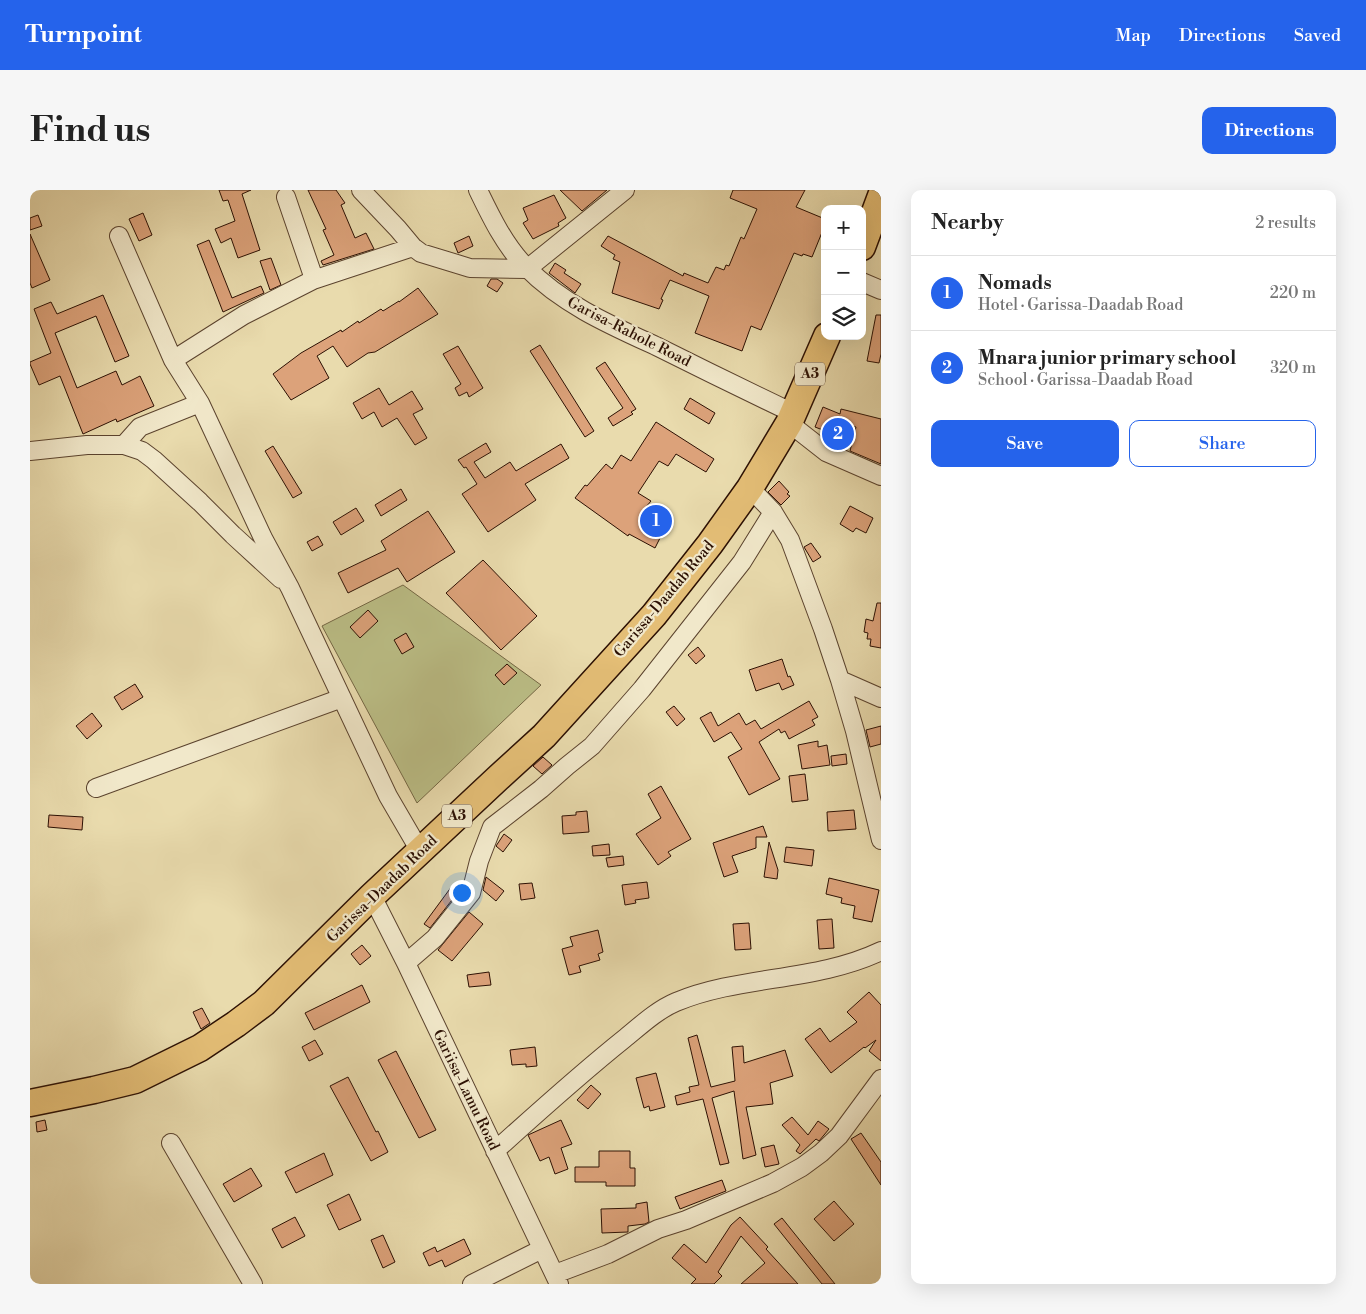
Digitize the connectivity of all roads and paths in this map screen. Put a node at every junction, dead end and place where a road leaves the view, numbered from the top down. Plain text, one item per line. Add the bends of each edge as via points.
1 (361, 190) edge
2 (478, 190) edge
3 (625, 190) edge
4 (881, 196) edge
5 (286, 197) dead end
6 (119, 236) dead end
7 (866, 236) edge
8 (413, 247) junction
9 (527, 269) junction
10 (313, 280) junction
11 (866, 284) edge
12 (881, 290) edge
13 (825, 340) edge
14 (173, 360) junction
15 (200, 402) junction
16 (791, 418) junction
17 (124, 445) junction
18 (30, 452) edge
19 (881, 476) edge
20 (750, 488) junction
21 (773, 512) junction
22 (290, 588) junction
23 (840, 680) junction
24 (342, 698) junction
25 (881, 698) edge
26 (96, 788) dead end
27 (881, 840) edge
28 (420, 851) junction
29 (372, 896) junction
30 (881, 951) edge
31 (406, 963) junction
32 (881, 1080) edge
33 (30, 1103) edge
34 (171, 1143) dead end
35 (495, 1151) junction
36 (542, 1248) junction
37 (557, 1279) edge
38 (253, 1284) edge
39 (472, 1284) edge

1 - 8 street
2 - 9 street, Garisa-Rahole Road via 490,216
3 - 9 street
4 - 7 highway
5 - 10 street
6 - 14 street
8 - 9 street via 429,256 470,268
8 - 10 street
9 - 16 street, Garisa-Rahole Road via 562,298 598,319
10 - 14 street via 244,316
11 - 12 street
13 - 16 highway, A3
14 - 15 street
15 - 17 street via 140,427
15 - 22 street via 263,538
16 - 19 street, Garisa-Rahole Road via 826,452
16 - 20 highway, Garissa-Daadab Road / A3
17 - 18 street via 87,445
17 - 22 street via 154,460
20 - 21 street
20 - 28 highway, Garissa-Daadab Road / A3 via 710,544 623,650 544,736
21 - 23 street via 790,540
21 - 31 street via 742,562 642,689 592,746 492,827 471,893 435,938
22 - 24 street
23 - 25 street
23 - 27 street
24 - 26 street
24 - 28 street via 388,796
28 - 29 highway, Garissa-Daadab Road / A3
29 - 31 street, Gariisa-Lamu Road
29 - 33 highway, Garissa-Daadab Road / A3 via 264,1003 200,1048 134,1080
30 - 35 street via 859,961 695,995 674,1003 601,1058
31 - 35 street, Gariisa-Lamu Road
32 - 37 street via 839,1136 802,1167 773,1183 658,1229
34 - 38 street
35 - 36 street, Gariisa-Lamu Road
36 - 37 street, Gariisa-Lamu Road
36 - 39 street

